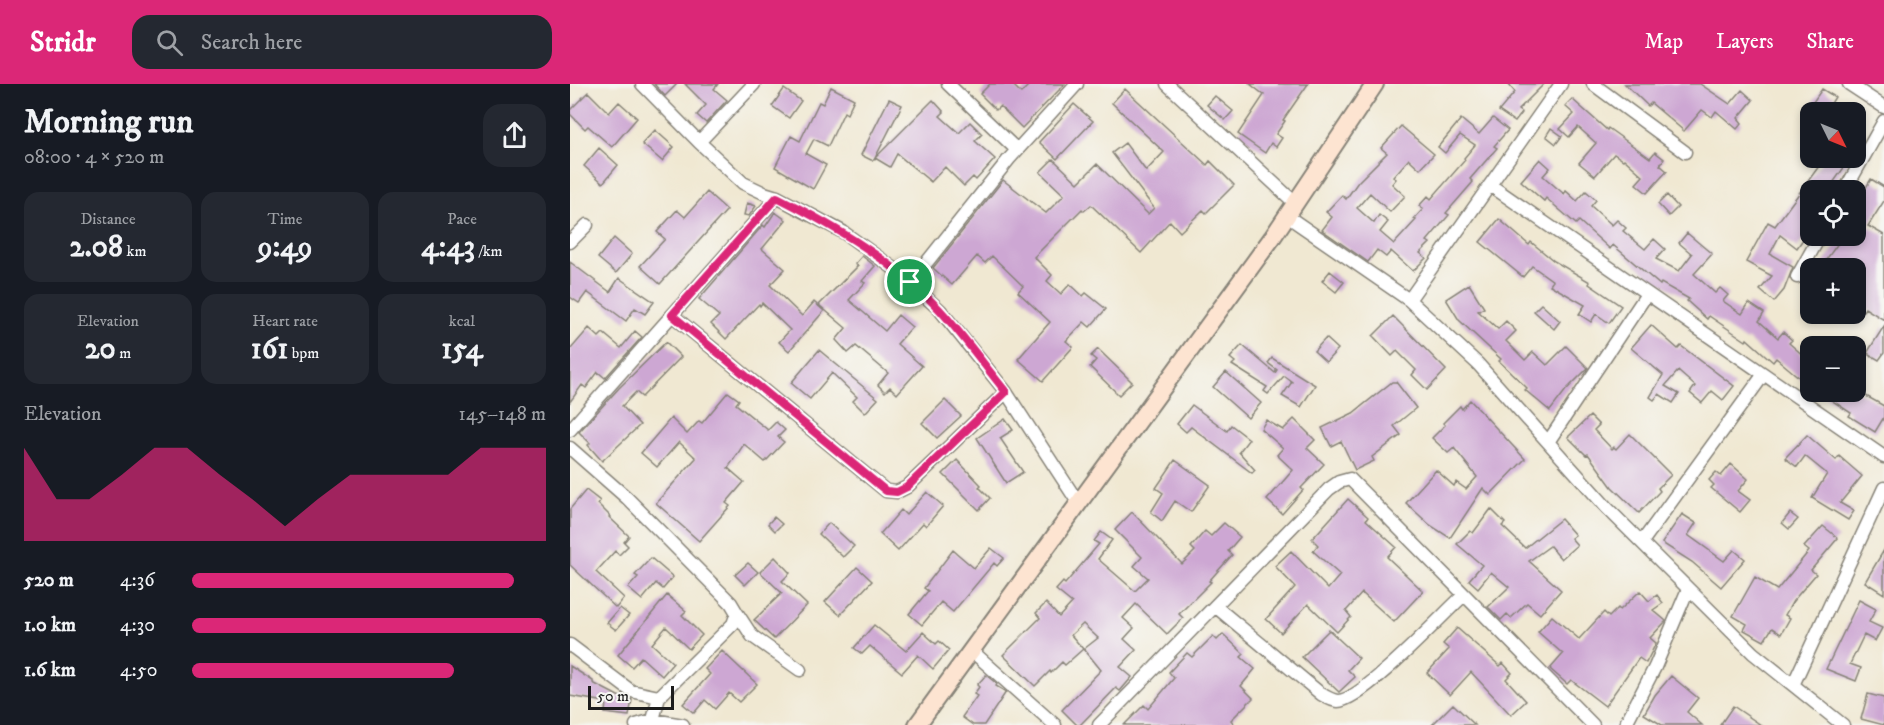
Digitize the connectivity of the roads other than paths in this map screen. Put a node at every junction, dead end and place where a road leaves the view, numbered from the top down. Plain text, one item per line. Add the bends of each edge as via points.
1 (642, 84) edge
2 (754, 84) edge
3 (948, 84) edge
4 (1077, 84) edge
5 (1167, 84) edge
6 (1375, 84) edge
7 (1561, 84) edge
8 (1593, 84) edge
9 (1849, 84) edge
10 (1884, 107) edge
11 (1884, 121) edge
12 (699, 142) junction
13 (1017, 150) junction
14 (1685, 152) dead end
15 (1851, 180) edge
16 (1490, 186) junction
17 (777, 197) junction
18 (1291, 210) junction
19 (587, 225) dead end
20 (570, 242) edge
21 (1814, 246) edge
22 (1797, 277) dead end
23 (910, 282) junction
24 (1647, 294) junction
25 (1409, 300) junction
26 (672, 315) junction
27 (1764, 374) junction
28 (1006, 392) junction
29 (570, 430) edge
30 (1548, 442) junction
31 (570, 448) edge
32 (1884, 457) edge
33 (1884, 488) edge
34 (1079, 504) junction
35 (1642, 542) junction
36 (1688, 589) junction
37 (1464, 595) junction
38 (1215, 606) junction
39 (737, 613) junction
40 (570, 645) edge
41 (972, 651) junction
42 (800, 670) dead end
43 (1793, 685) junction
44 (659, 697) junction
45 (653, 720) junction
46 (636, 725) edge
47 (683, 725) edge
48 (917, 725) edge
49 (1055, 725) edge
50 (1099, 725) edge
51 (1593, 725) edge
52 (1626, 725) edge
53 (1843, 725) edge

1 - 12 street
2 - 12 street
3 - 13 street
4 - 13 street
5 - 18 street
6 - 18 main road
7 - 16 street
8 - 14 street
9 - 10 street
11 - 15 street
12 - 17 street via 743,183
13 - 23 street
16 - 24 street
16 - 25 street
17 - 23 street via 843,232
17 - 26 street
18 - 25 street
18 - 34 main road
19 - 20 street
21 - 22 street
23 - 28 street via 940,310
24 - 27 street
24 - 30 street
25 - 30 street via 1478,364
26 - 28 street via 886,491 897,492 907,487
26 - 29 street
27 - 32 street
27 - 35 street
28 - 34 street
30 - 35 street
31 - 39 street via 627,498
33 - 43 street
34 - 41 main road
35 - 36 street
36 - 43 street via 1753,653
36 - 52 street
37 - 38 street via 1374,680 1349,699 1337,701 1322,694
37 - 38 street via 1350,479 1329,489
37 - 51 street
38 - 50 street
39 - 42 street via 752,636
39 - 44 street via 733,624
40 - 44 street via 631,691
41 - 48 main road
41 - 49 street
43 - 53 street
44 - 45 street
45 - 46 street
45 - 47 street

